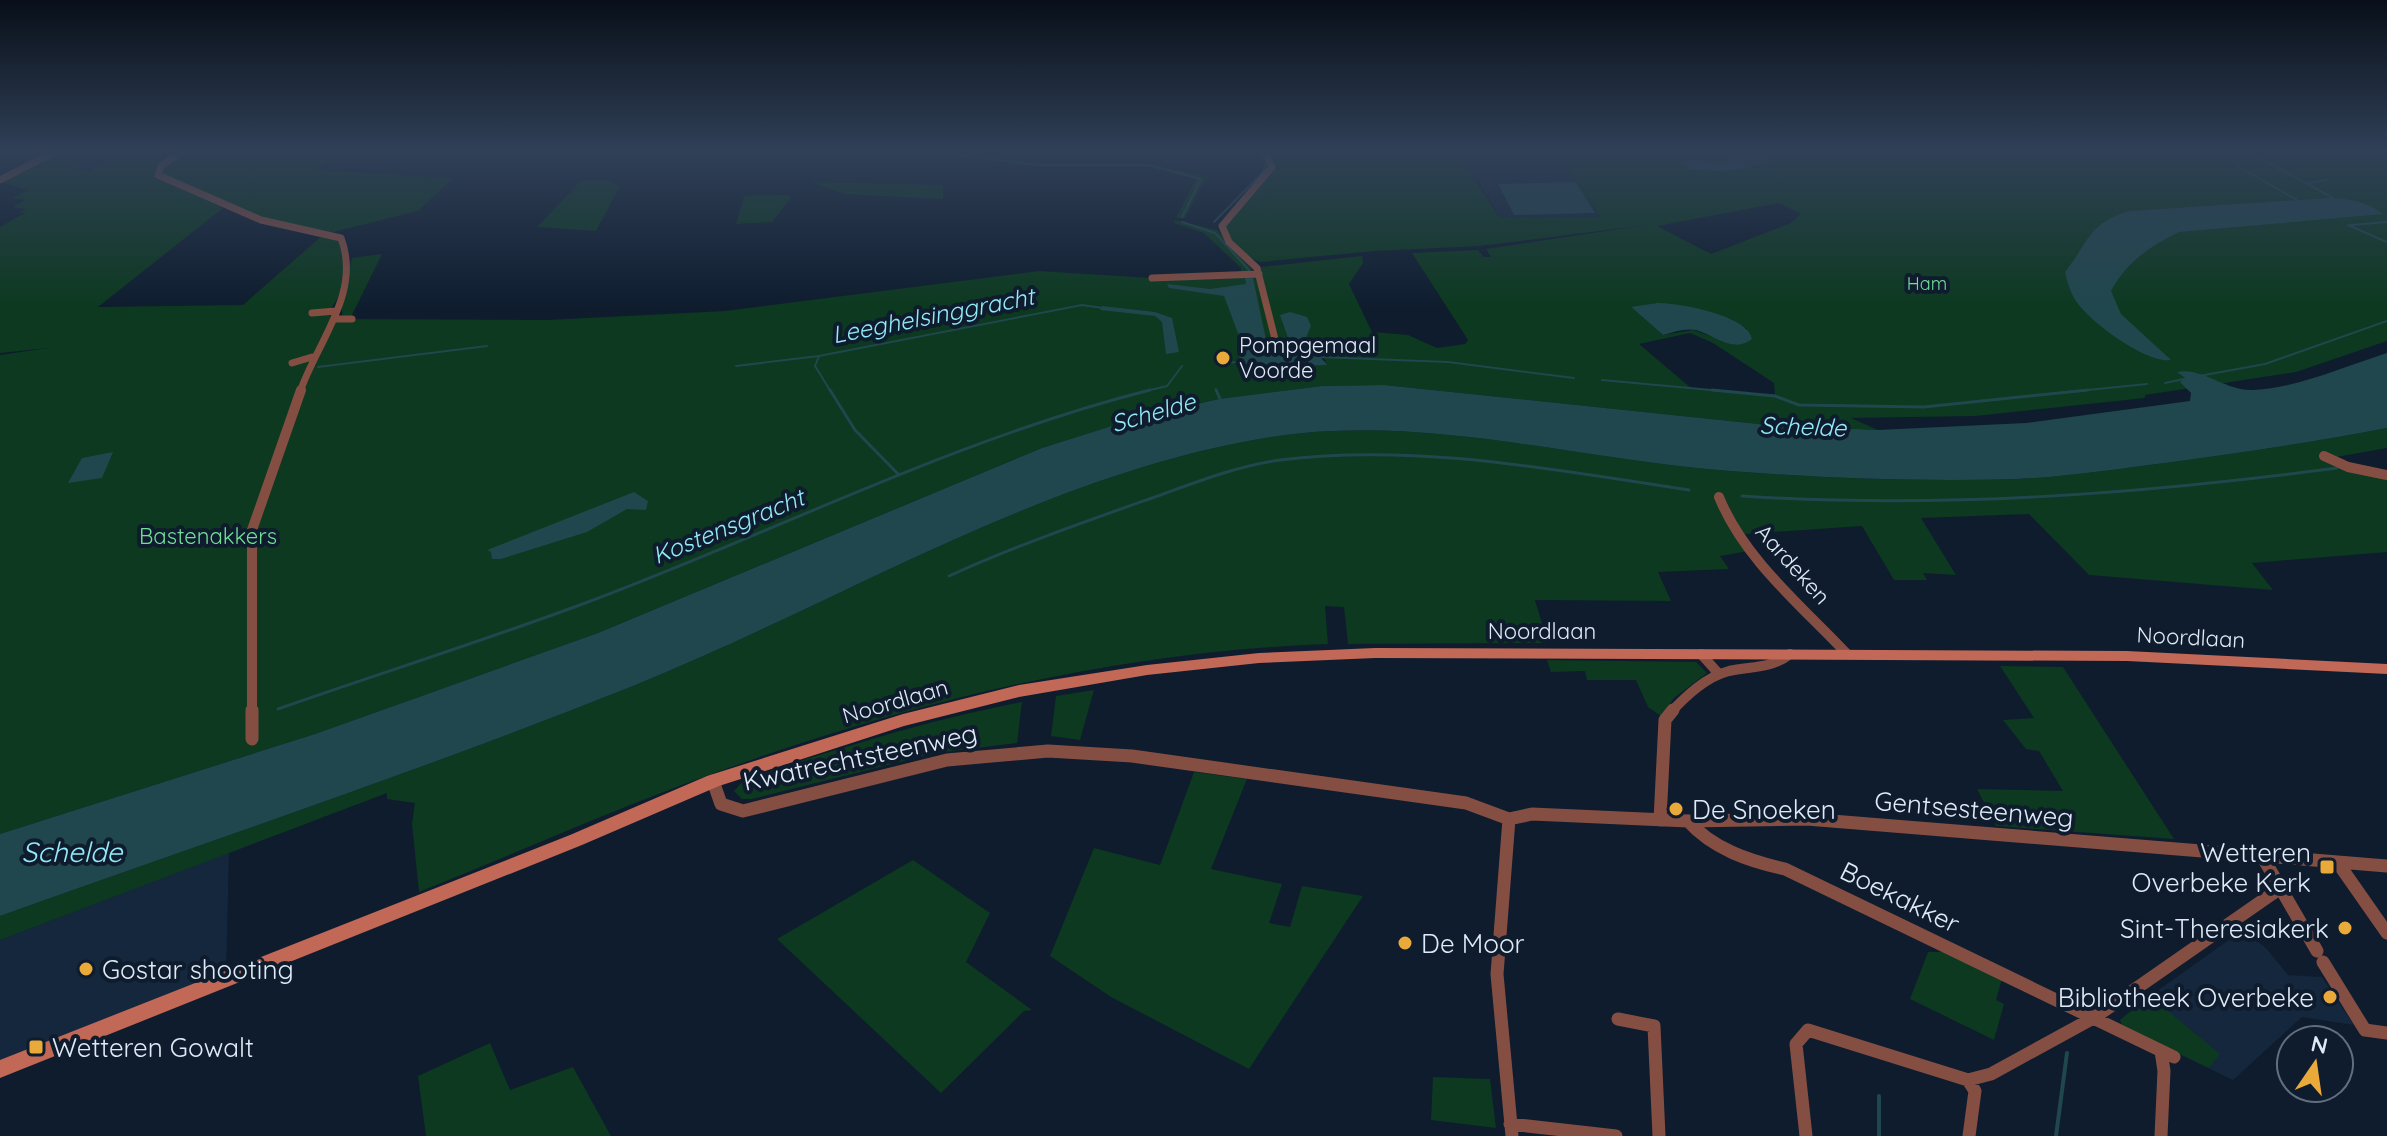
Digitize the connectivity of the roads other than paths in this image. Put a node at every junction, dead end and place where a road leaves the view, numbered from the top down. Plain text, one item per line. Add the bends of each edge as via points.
1 (222, 203) edge
2 (1241, 203) edge
3 (1259, 274) junction
4 (1152, 278) dead end
5 (312, 313) dead end
6 (336, 315) junction
7 (352, 319) dead end
8 (1275, 339) dead end
9 (312, 357) junction
10 (292, 363) dead end
11 (2324, 456) dead end
12 (2387, 475) edge
13 (1719, 497) dead end
14 (1701, 654) junction
15 (1790, 654) junction
16 (1847, 654) junction
17 (2387, 669) edge
18 (1719, 674) junction
19 (252, 739) dead end
20 (713, 781) junction
21 (1509, 819) junction
22 (1660, 820) junction
23 (1688, 821) junction
24 (2262, 856) junction
25 (2338, 863) junction
26 (2387, 866) edge
27 (2282, 887) junction
28 (2387, 933) edge
29 (2095, 1017) junction
30 (1618, 1019) dead end
31 (2387, 1033) edge
32 (0, 1069) edge
33 (1968, 1080) junction
34 (1511, 1130) edge
35 (1616, 1136) edge
36 (1659, 1136) edge
37 (1806, 1136) edge
38 (1969, 1136) edge
39 (2161, 1136) edge

1 - 6 street via 261,220 341,238 349,259
2 - 3 street via 1222,226 1229,242
3 - 4 street
3 - 8 street
5 - 6 street
6 - 7 street
6 - 9 street
9 - 10 street
9 - 19 street via 252,530
11 - 12 street
13 - 16 street, Aardeken via 1722,513
14 - 15 street, Noordlaan
14 - 18 street
14 - 20 street, Noordlaan via 1375,653 1147,670 1019,691 903,720
15 - 16 street, Noordlaan
15 - 18 street via 1781,663
16 - 17 street, Noordlaan via 2127,656
18 - 22 street via 1665,720
20 - 21 street, Kwatrechtsteenweg via 721,804 743,811 947,760 1084,751 1443,799
20 - 32 street, Kwatrechtsteenweg
21 - 22 street, Gentsesteenweg via 1551,814
21 - 34 street via 1497,974
22 - 23 street, Gentsesteenweg
23 - 24 street, Gentsesteenweg via 1807,819
23 - 29 street, Boekakker via 1696,832 1762,865 1785,869
24 - 25 street, Gentsesteenweg
24 - 27 street
25 - 26 street, Gentsesteenweg
25 - 28 street
27 - 29 street
27 - 31 street via 2365,1030
29 - 33 street via 1991,1074
29 - 39 street, Boekakker via 2168,1054
30 - 36 street via 1654,1026
33 - 37 street via 1808,1030 1796,1044
33 - 38 street via 1975,1091
34 - 35 street

